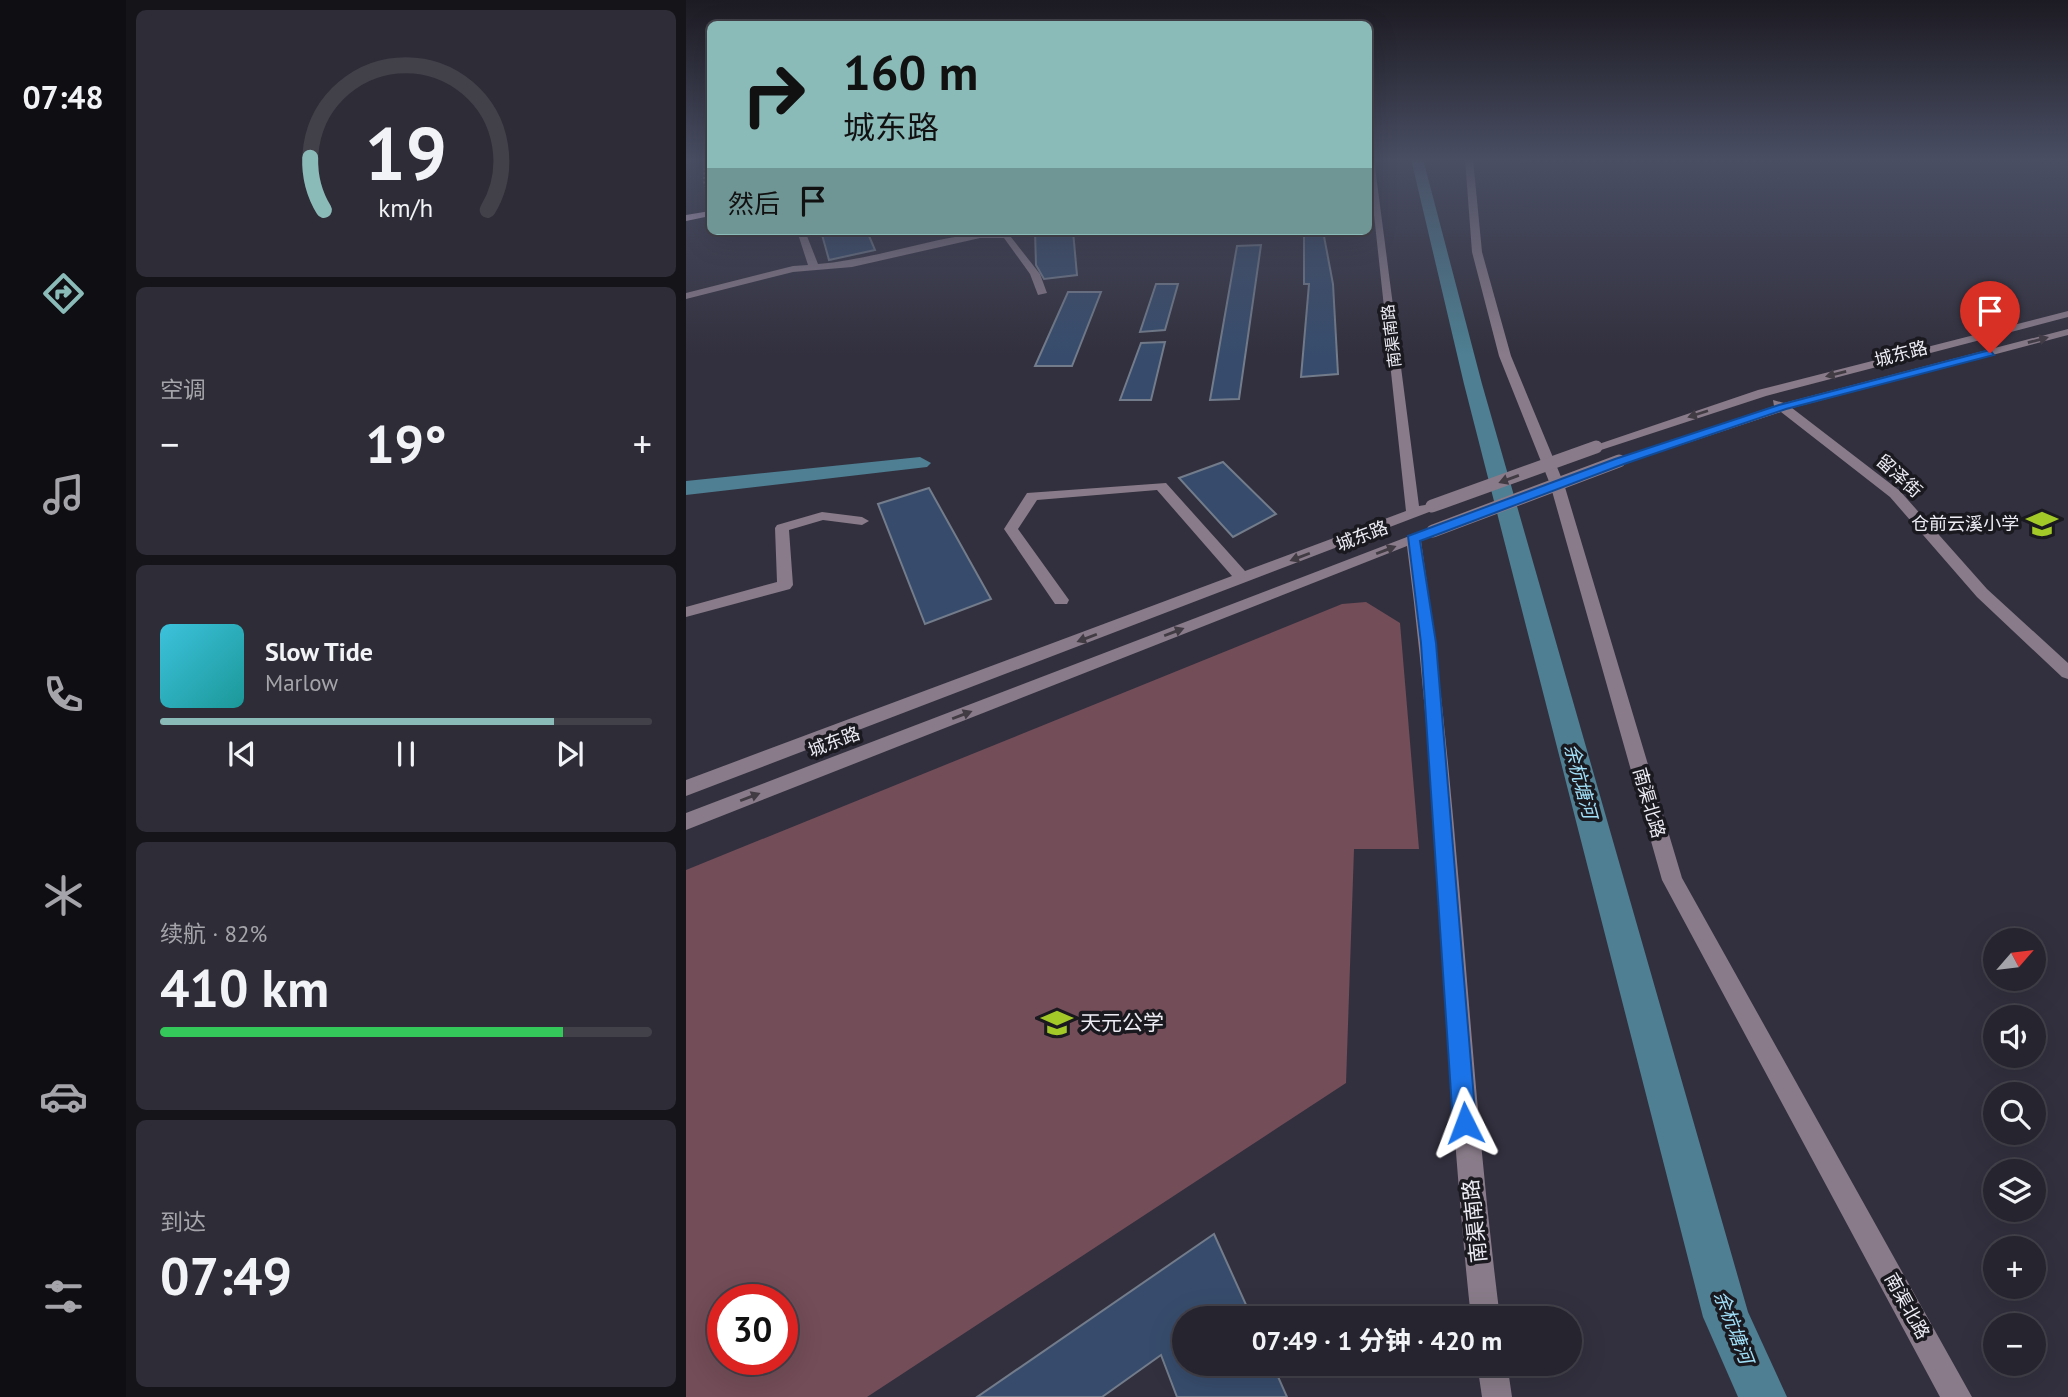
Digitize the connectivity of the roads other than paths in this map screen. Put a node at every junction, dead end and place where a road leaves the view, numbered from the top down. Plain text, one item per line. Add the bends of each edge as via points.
1 (1378, 224) edge
2 (1475, 224) edge
3 (802, 235) edge
4 (814, 267) junction
5 (1042, 293) dead end
6 (686, 296) edge
7 (2068, 314) edge
8 (2068, 332) edge
9 (1762, 393) junction
10 (1783, 407) junction
11 (1413, 513) junction
12 (862, 521) dead end
13 (1423, 535) junction
14 (1243, 579) junction
15 (1061, 600) dead end
16 (686, 612) edge
17 (2068, 673) edge
18 (686, 788) edge
19 (686, 822) edge
20 (1485, 1306) edge
21 (1494, 1376) edge
22 (1497, 1397) edge
23 (1957, 1397) edge

1 - 11 street, 南渠南路
2 - 23 street, 南渠北路 via 1477,252 1505,356 1556,484 1672,880
3 - 4 street
4 - 5 street via 852,264 980,235 1007,235 1035,274
4 - 6 street
7 -> 9 street, 城东路
10 -> 8 street, 城东路
9 - 10 street, 留泽街
9 -> 11 street, 城东路, bridge
10 - 13 street, 城东路, bridge via 1619,461
10 - 17 street, 留泽街 via 1895,494 1982,593
11 -> 14 street, 城东路
12 - 16 street via 822,516 782,528 785,585
19 -> 13 street, 城东路
13 - 20 street, 南渠南路 via 1465,1123
14 - 15 street via 1161,486 1032,496 1011,529
14 -> 18 street, 城东路
21 - 22 street

